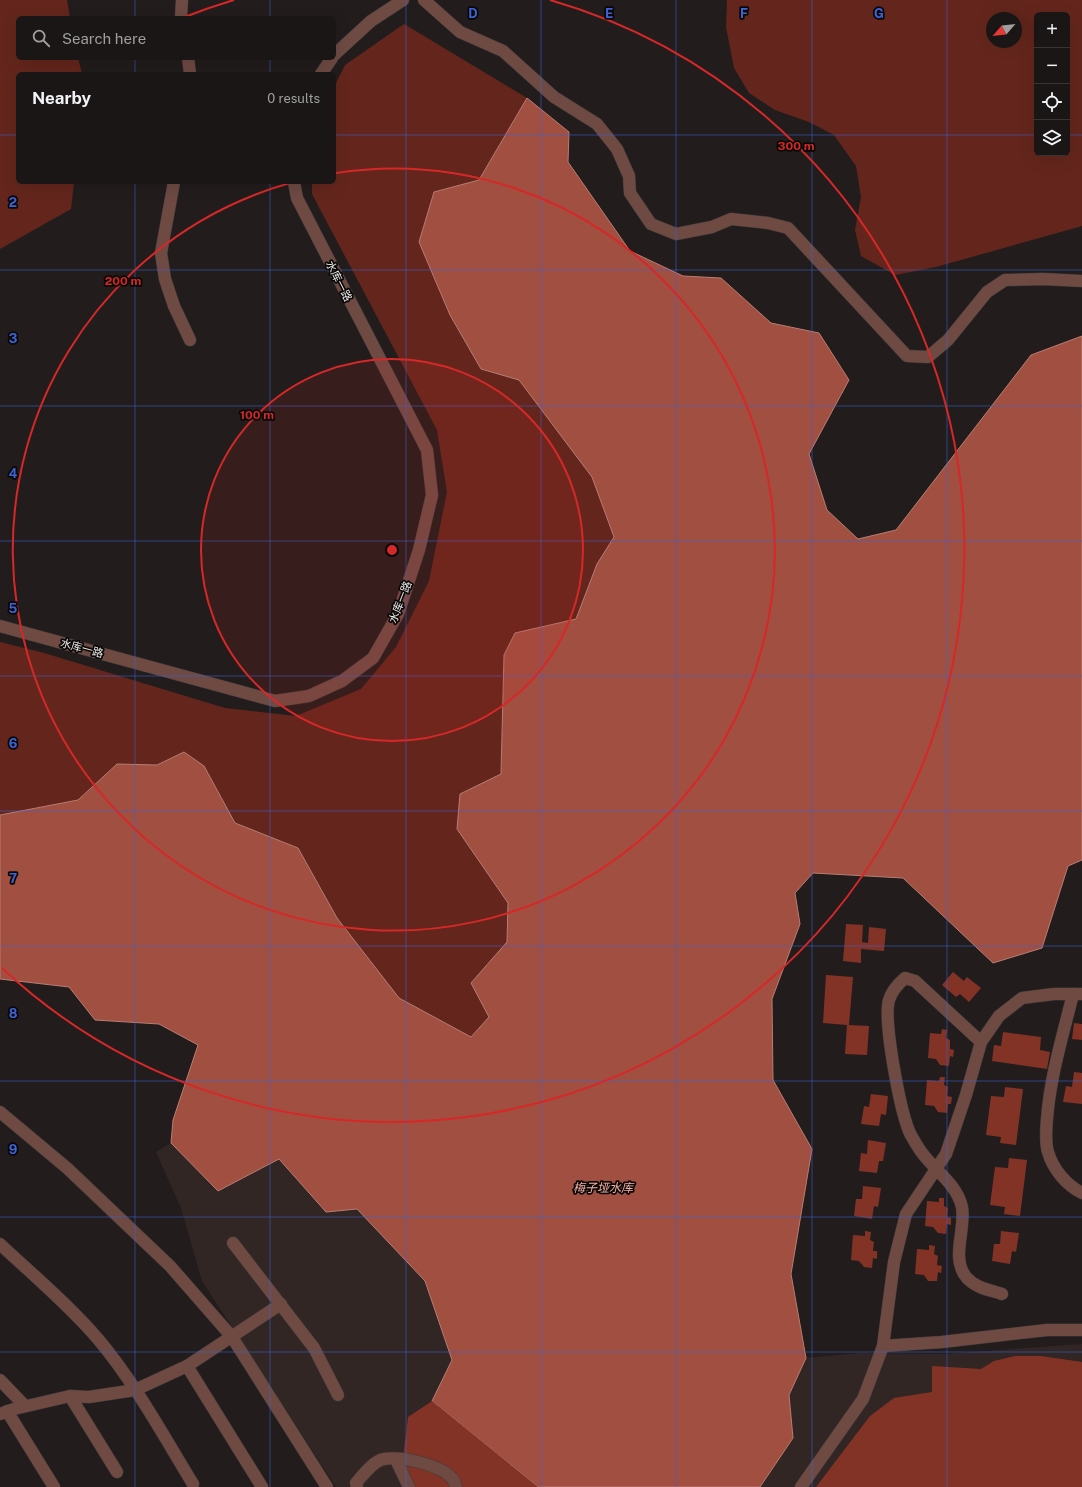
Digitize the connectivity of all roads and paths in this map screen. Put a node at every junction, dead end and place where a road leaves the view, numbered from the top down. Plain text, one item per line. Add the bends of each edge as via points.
1 (182, 0) edge
2 (403, 0) edge
3 (424, 0) edge
4 (181, 16) edge
5 (336, 53) edge
6 (188, 60) edge
7 (331, 60) edge
8 (190, 72) edge
9 (322, 72) edge
10 (174, 184) edge
11 (294, 184) edge
12 (1082, 282) edge
13 (190, 340) dead end
14 (0, 626) edge
15 (1077, 994) edge
16 (981, 1042) junction
17 (0, 1112) edge
18 (937, 1168) junction
19 (1082, 1193) edge
20 (233, 1243) dead end
21 (0, 1244) edge
22 (1002, 1294) dead end
23 (281, 1304) junction
24 (1082, 1330) edge
25 (232, 1337) junction
26 (883, 1346) junction
27 (187, 1366) junction
28 (0, 1380) edge
29 (135, 1390) junction
30 (338, 1395) dead end
31 (70, 1396) junction
32 (25, 1406) junction
33 (4, 1413) edge
34 (396, 1460) junction
35 (117, 1472) dead end
36 (193, 1484) dead end
37 (54, 1487) edge
38 (262, 1487) edge
39 (327, 1487) edge
40 (357, 1487) edge
41 (409, 1487) edge
42 (456, 1487) edge
43 (801, 1487) edge

1 - 4 street
2 - 5 street via 371,21
3 - 12 street via 460,32 503,51 554,97 597,124 617,150 629,176 630,193 651,224 676,234 712,227 731,219 788,228 907,356 928,357 948,340 987,292 1005,280
6 - 8 street
7 - 9 street
10 - 13 street via 161,253 165,279
11 - 14 street, 水库一路 via 297,198 427,450 432,495 419,550 398,614 373,658 342,681 309,696 275,701
15 - 16 street via 1022,998 999,1016
15 - 19 street via 1049,1094 1046,1133 1048,1151 1054,1167 1073,1189
16 - 18 street via 946,1154
16 - 18 street via 915,981 905,978 895,987 889,1000 888,1015 900,1097 909,1130 919,1149
17 - 25 street via 67,1168 170,1266
18 - 22 street via 954,1189 962,1207 959,1262 966,1278 978,1287
18 - 26 street via 906,1214 894,1262
20 - 23 street
21 - 29 street via 99,1340
23 - 25 street
23 - 30 street via 314,1348
24 - 26 street via 1047,1330
25 - 27 street
25 - 39 street
26 - 43 street via 862,1399
27 - 29 street
27 - 38 street
28 - 32 street
29 - 31 street
29 - 36 street
31 - 32 street
31 - 35 street
32 - 33 street
33 - 37 street
34 - 40 street via 384,1459 370,1468 356,1484
34 - 41 street
34 - 42 street via 416,1460 442,1471 452,1479

